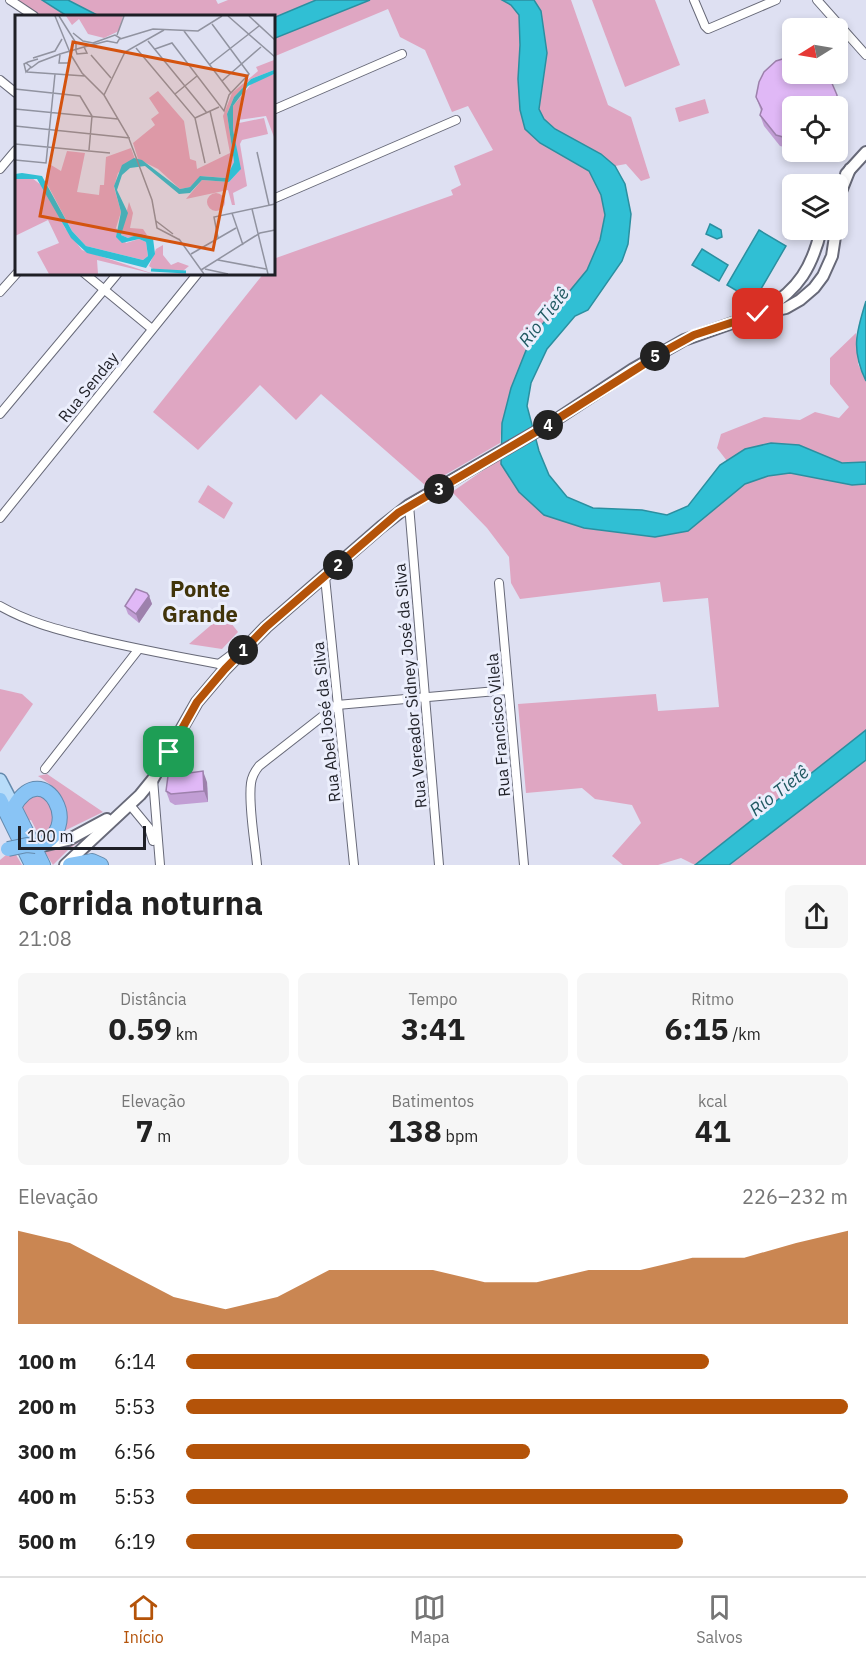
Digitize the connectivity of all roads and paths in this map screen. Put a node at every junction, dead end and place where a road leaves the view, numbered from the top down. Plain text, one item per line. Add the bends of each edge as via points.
1 (10, 0) edge
2 (694, 0) edge
3 (776, 0) edge
4 (817, 0) edge
5 (32, 15) edge
6 (402, 54) dead end
7 (866, 55) edge
8 (0, 80) edge
9 (15, 92) edge
10 (274, 110) edge
11 (456, 120) dead end
12 (15, 151) edge
13 (866, 152) edge
14 (0, 169) edge
15 (850, 169) junction
16 (846, 174) edge
17 (848, 174) edge
18 (274, 199) edge
19 (818, 240) edge
20 (823, 240) edge
21 (834, 240) edge
22 (832, 256) junction
23 (16, 274) edge
24 (85, 274) edge
25 (117, 274) edge
26 (197, 274) edge
27 (104, 290) junction
28 (0, 292) edge
29 (758, 314) junction
30 (152, 329) junction
31 (0, 414) edge
32 (409, 505) junction
33 (0, 518) edge
34 (324, 577) junction
35 (500, 583) dead end
36 (0, 606) edge
37 (138, 650) junction
38 (222, 667) junction
39 (508, 690) junction
40 (425, 697) junction
41 (337, 705) junction
42 (45, 769) dead end
43 (153, 779) junction
44 (0, 780) edge
45 (0, 800) edge
46 (130, 805) junction
47 (14, 807) junction
48 (38, 846) junction
49 (4, 851) edge
50 (32, 865) edge
51 (43, 865) edge
52 (64, 865) edge
53 (70, 865) edge
54 (102, 865) edge
55 (159, 865) edge
56 (257, 865) edge
57 (354, 865) edge
58 (440, 865) edge
59 (524, 865) edge

1 - 5 street
2 - 3 street via 705,26 711,28
4 - 7 street
6 - 10 street
8 - 9 street
11 - 18 street
12 - 14 street
13 - 15 main road
15 - 16 main road
15 - 17 main road
19 - 29 main road via 808,269 797,285
20 - 22 main road
21 - 22 main road
22 - 29 main road via 823,276 800,300 786,308
23 - 28 street
24 - 27 street
25 - 27 street
26 - 30 street, Rua Senday
27 - 30 street
27 - 31 street
29 - 32 main road via 684,340
30 - 33 street, Rua Senday
32 - 34 main road
32 - 40 street, Rua Vereador Sidney José da Silva
34 - 38 main road
34 - 41 street, Rua Abel José da Silva
35 - 39 street, Rua Francisco Vilela
36 - 37 street via 43,626
37 - 38 street
37 - 42 street
38 - 43 main road
39 - 40 street
39 - 59 street, Rua Francisco Vilela
40 - 41 street
40 - 58 street, Rua Vereador Sidney José da Silva
41 - 56 street via 253,774
41 - 57 street, Rua Abel José da Silva
43 - 46 main road
43 - 55 street
44 - 47 main road
45 - 50 highway
46 - 48 main road via 79,835
46 - 52 main road
46 - 55 street via 149,828
47 - 48 highway via 24,793 34,788 46,790 57,803 58,830
47 - 51 highway
48 - 49 highway, bridge
53 - 54 highway via 92,861

